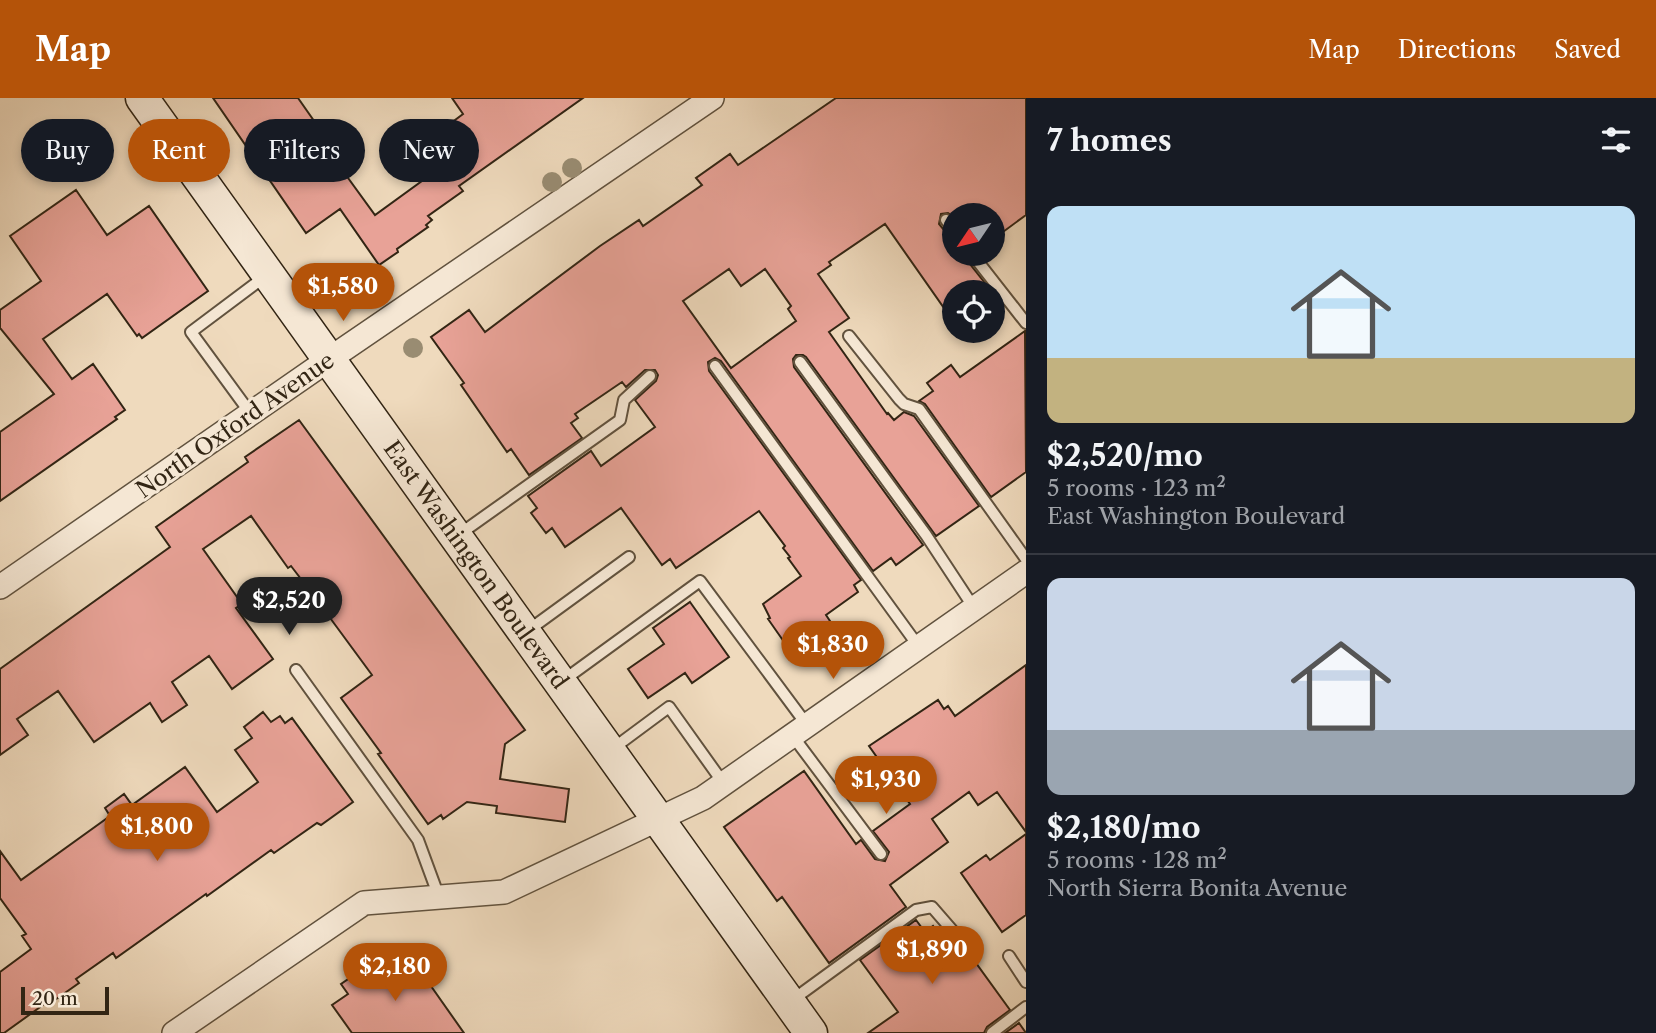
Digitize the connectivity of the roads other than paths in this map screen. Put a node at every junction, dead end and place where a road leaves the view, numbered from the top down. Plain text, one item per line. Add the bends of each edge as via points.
1 (142, 98) edge
2 (712, 98) edge
3 (981, 266) edge
4 (267, 274) junction
5 (1026, 323) edge
6 (849, 336) dead end
7 (328, 360) junction
8 (800, 362) dead end
9 (715, 366) dead end
10 (650, 376) dead end
11 (251, 414) junction
12 (455, 537) junction
13 (629, 557) dead end
14 (1026, 559) edge
15 (1026, 572) edge
16 (0, 587) edge
17 (974, 608) junction
18 (524, 633) junction
19 (919, 647) junction
20 (296, 670) dead end
21 (559, 683) junction
22 (800, 730) junction
23 (608, 752) junction
24 (724, 784) junction
25 (658, 821) junction
26 (881, 854) dead end
27 (439, 897) junction
28 (952, 930) dead end
29 (1009, 956) dead end
30 (1026, 982) edge
31 (789, 1003) junction
32 (1026, 1007) edge
33 (174, 1033) edge
34 (811, 1033) edge
35 (992, 1033) edge

1 - 4 main road, East Washington Boulevard
2 - 7 street, North Oxford Avenue
3 - 5 lane
4 - 7 main road, East Washington Boulevard
4 - 11 lane via 191,332
6 - 14 lane via 899,399 919,409
7 - 11 street, North Oxford Avenue
7 - 12 main road, East Washington Boulevard
8 - 17 lane
9 - 19 lane
10 - 12 lane via 624,400 620,421
11 - 16 street, North Oxford Avenue
12 - 18 main road, East Washington Boulevard
13 - 18 lane
15 - 17 street
17 - 19 street
18 - 21 main road, East Washington Boulevard
19 - 22 street
20 - 27 lane via 418,840
21 - 22 lane via 700,581
21 - 23 main road, East Washington Boulevard
22 - 24 street
22 - 26 lane
23 - 24 lane via 668,707
23 - 25 main road, East Washington Boulevard
24 - 25 street
25 - 27 street via 504,892
25 - 31 main road, East Washington Boulevard
27 - 33 street via 364,903
28 - 31 lane via 932,907 916,910
29 - 30 lane
31 - 34 main road, East Washington Boulevard
32 - 35 lane

